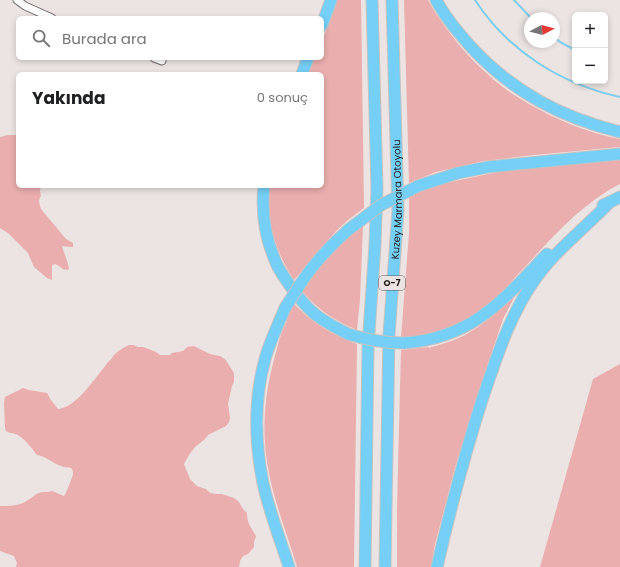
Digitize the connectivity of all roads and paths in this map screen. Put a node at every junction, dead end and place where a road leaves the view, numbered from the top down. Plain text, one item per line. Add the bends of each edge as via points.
1 (17, 0) edge
2 (331, 0) edge
3 (372, 0) edge
4 (392, 0) edge
5 (436, 0) edge
6 (48, 16) edge
7 (324, 19) edge
8 (307, 60) edge
9 (303, 72) edge
10 (620, 132) edge
11 (620, 154) edge
12 (264, 188) edge
13 (620, 197) edge
14 (610, 202) junction
15 (289, 567) edge
16 (365, 567) edge
17 (385, 567) edge
18 (437, 567) edge

1 - 6 street
2 - 7 highway
3 - 16 highway, Kuzey Marmara Otoyolu / O-7 via 377,188 368,347
4 - 17 highway, Kuzey Marmara Otoyolu / O-7 via 398,211 388,335
5 - 10 highway via 458,33 487,64 517,87 562,113
8 - 9 highway
11 - 15 highway, bridge via 472,169 418,186 381,205 348,230 308,273 285,308 273,335 259,390 257,432 263,484
12 - 14 highway, bridge via 264,216 273,254 287,282 298,296 315,315 348,334 389,343 442,337 473,323 511,291 567,232 597,208
13 - 14 highway
14 - 18 highway via 565,244 544,268 526,293 511,321 479,412 452,503

